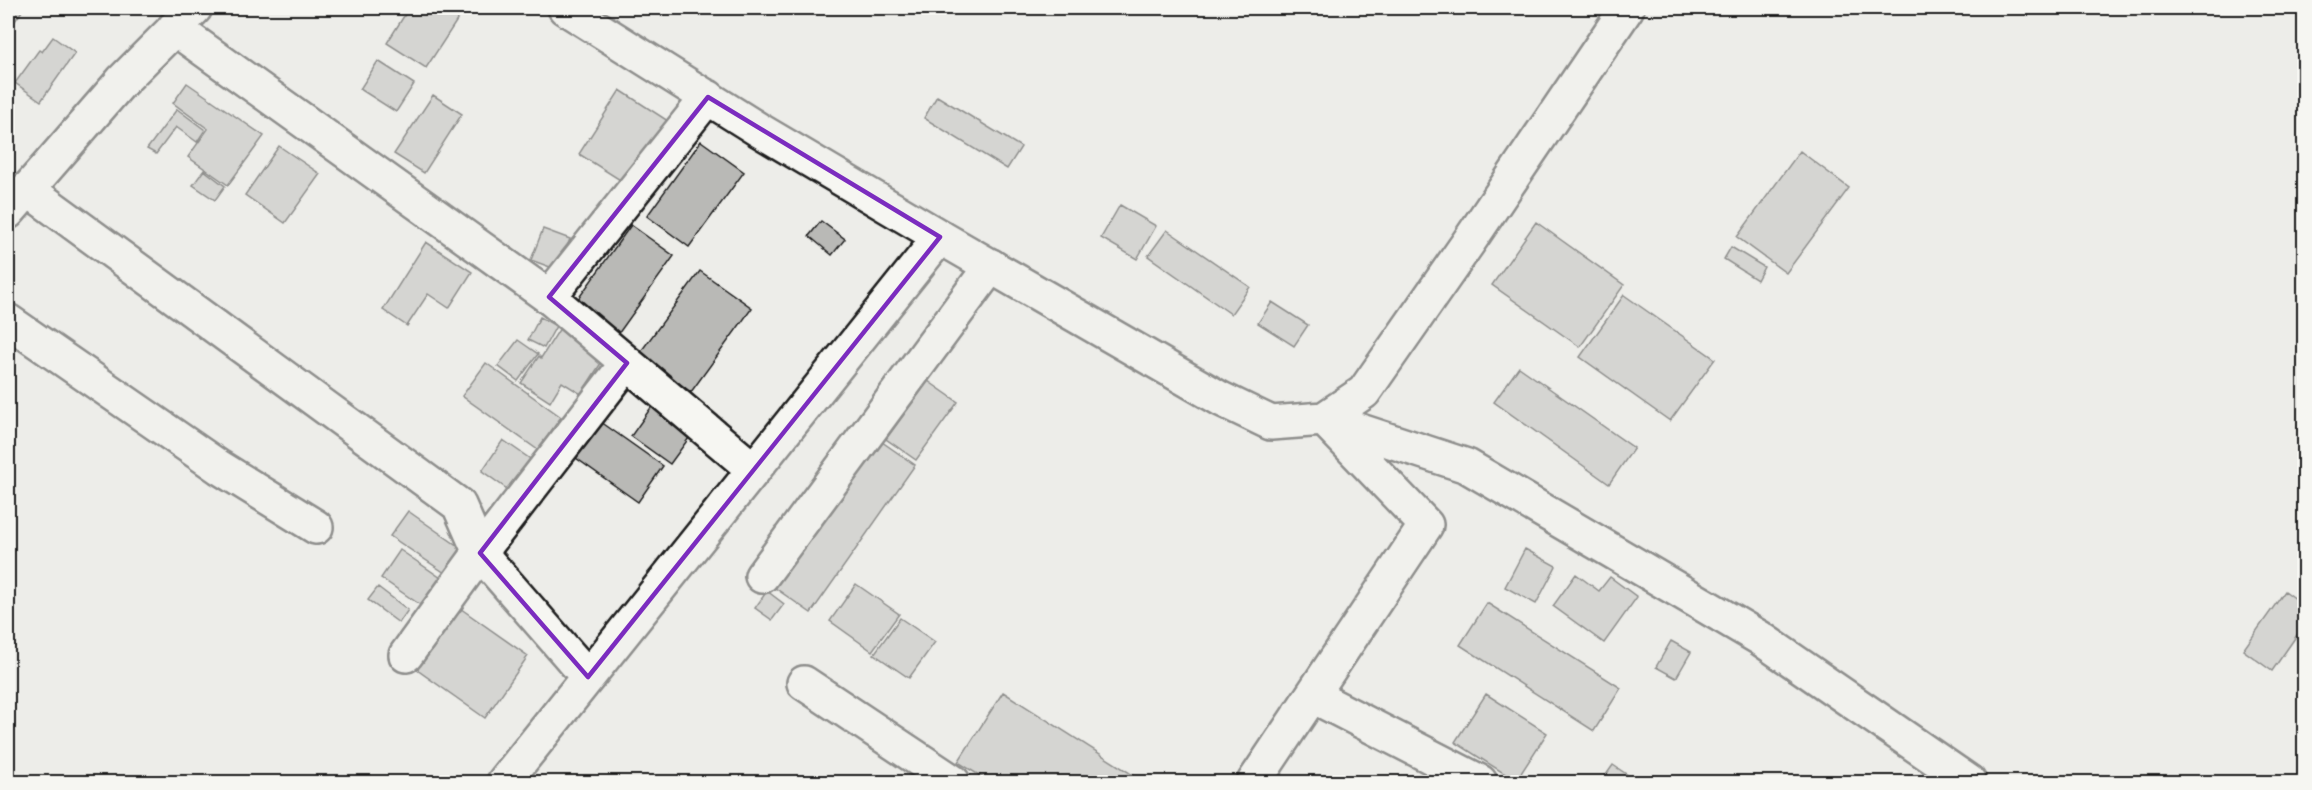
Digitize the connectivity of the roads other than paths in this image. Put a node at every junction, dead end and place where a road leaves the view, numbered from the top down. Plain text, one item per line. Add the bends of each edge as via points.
1 (566, 8) edge
2 (1627, 8) edge
3 (184, 18) edge
4 (708, 98) junction
5 (17, 201) edge
6 (940, 237) junction
7 (990, 266) junction
8 (549, 297) junction
9 (8, 321) edge
10 (627, 363) junction
11 (1324, 419) junction
12 (754, 470) junction
13 (316, 527) dead end
14 (480, 553) junction
15 (762, 576) dead end
16 (406, 655) dead end
17 (588, 677) junction
18 (804, 683) dead end
19 (1313, 696) junction
20 (504, 783) edge
21 (953, 783) edge
22 (1254, 783) edge
23 (1480, 783) edge
24 (1969, 783) edge

1 - 4 street
2 - 11 street via 1364,392
3 - 5 street via 122,81
3 - 8 street
4 - 6 street
4 - 8 street
5 - 14 street via 459,505
6 - 7 street
6 - 12 street
7 - 11 street via 1211,394 1271,423
7 - 15 street
8 - 10 street
9 - 13 street via 219,467
10 - 12 street
10 - 14 street
11 - 19 street via 1426,525
11 - 24 street via 1467,466 1760,638
12 - 17 street
14 - 16 street
14 - 17 street
17 - 20 street
18 - 21 street
19 - 22 street
19 - 23 street

